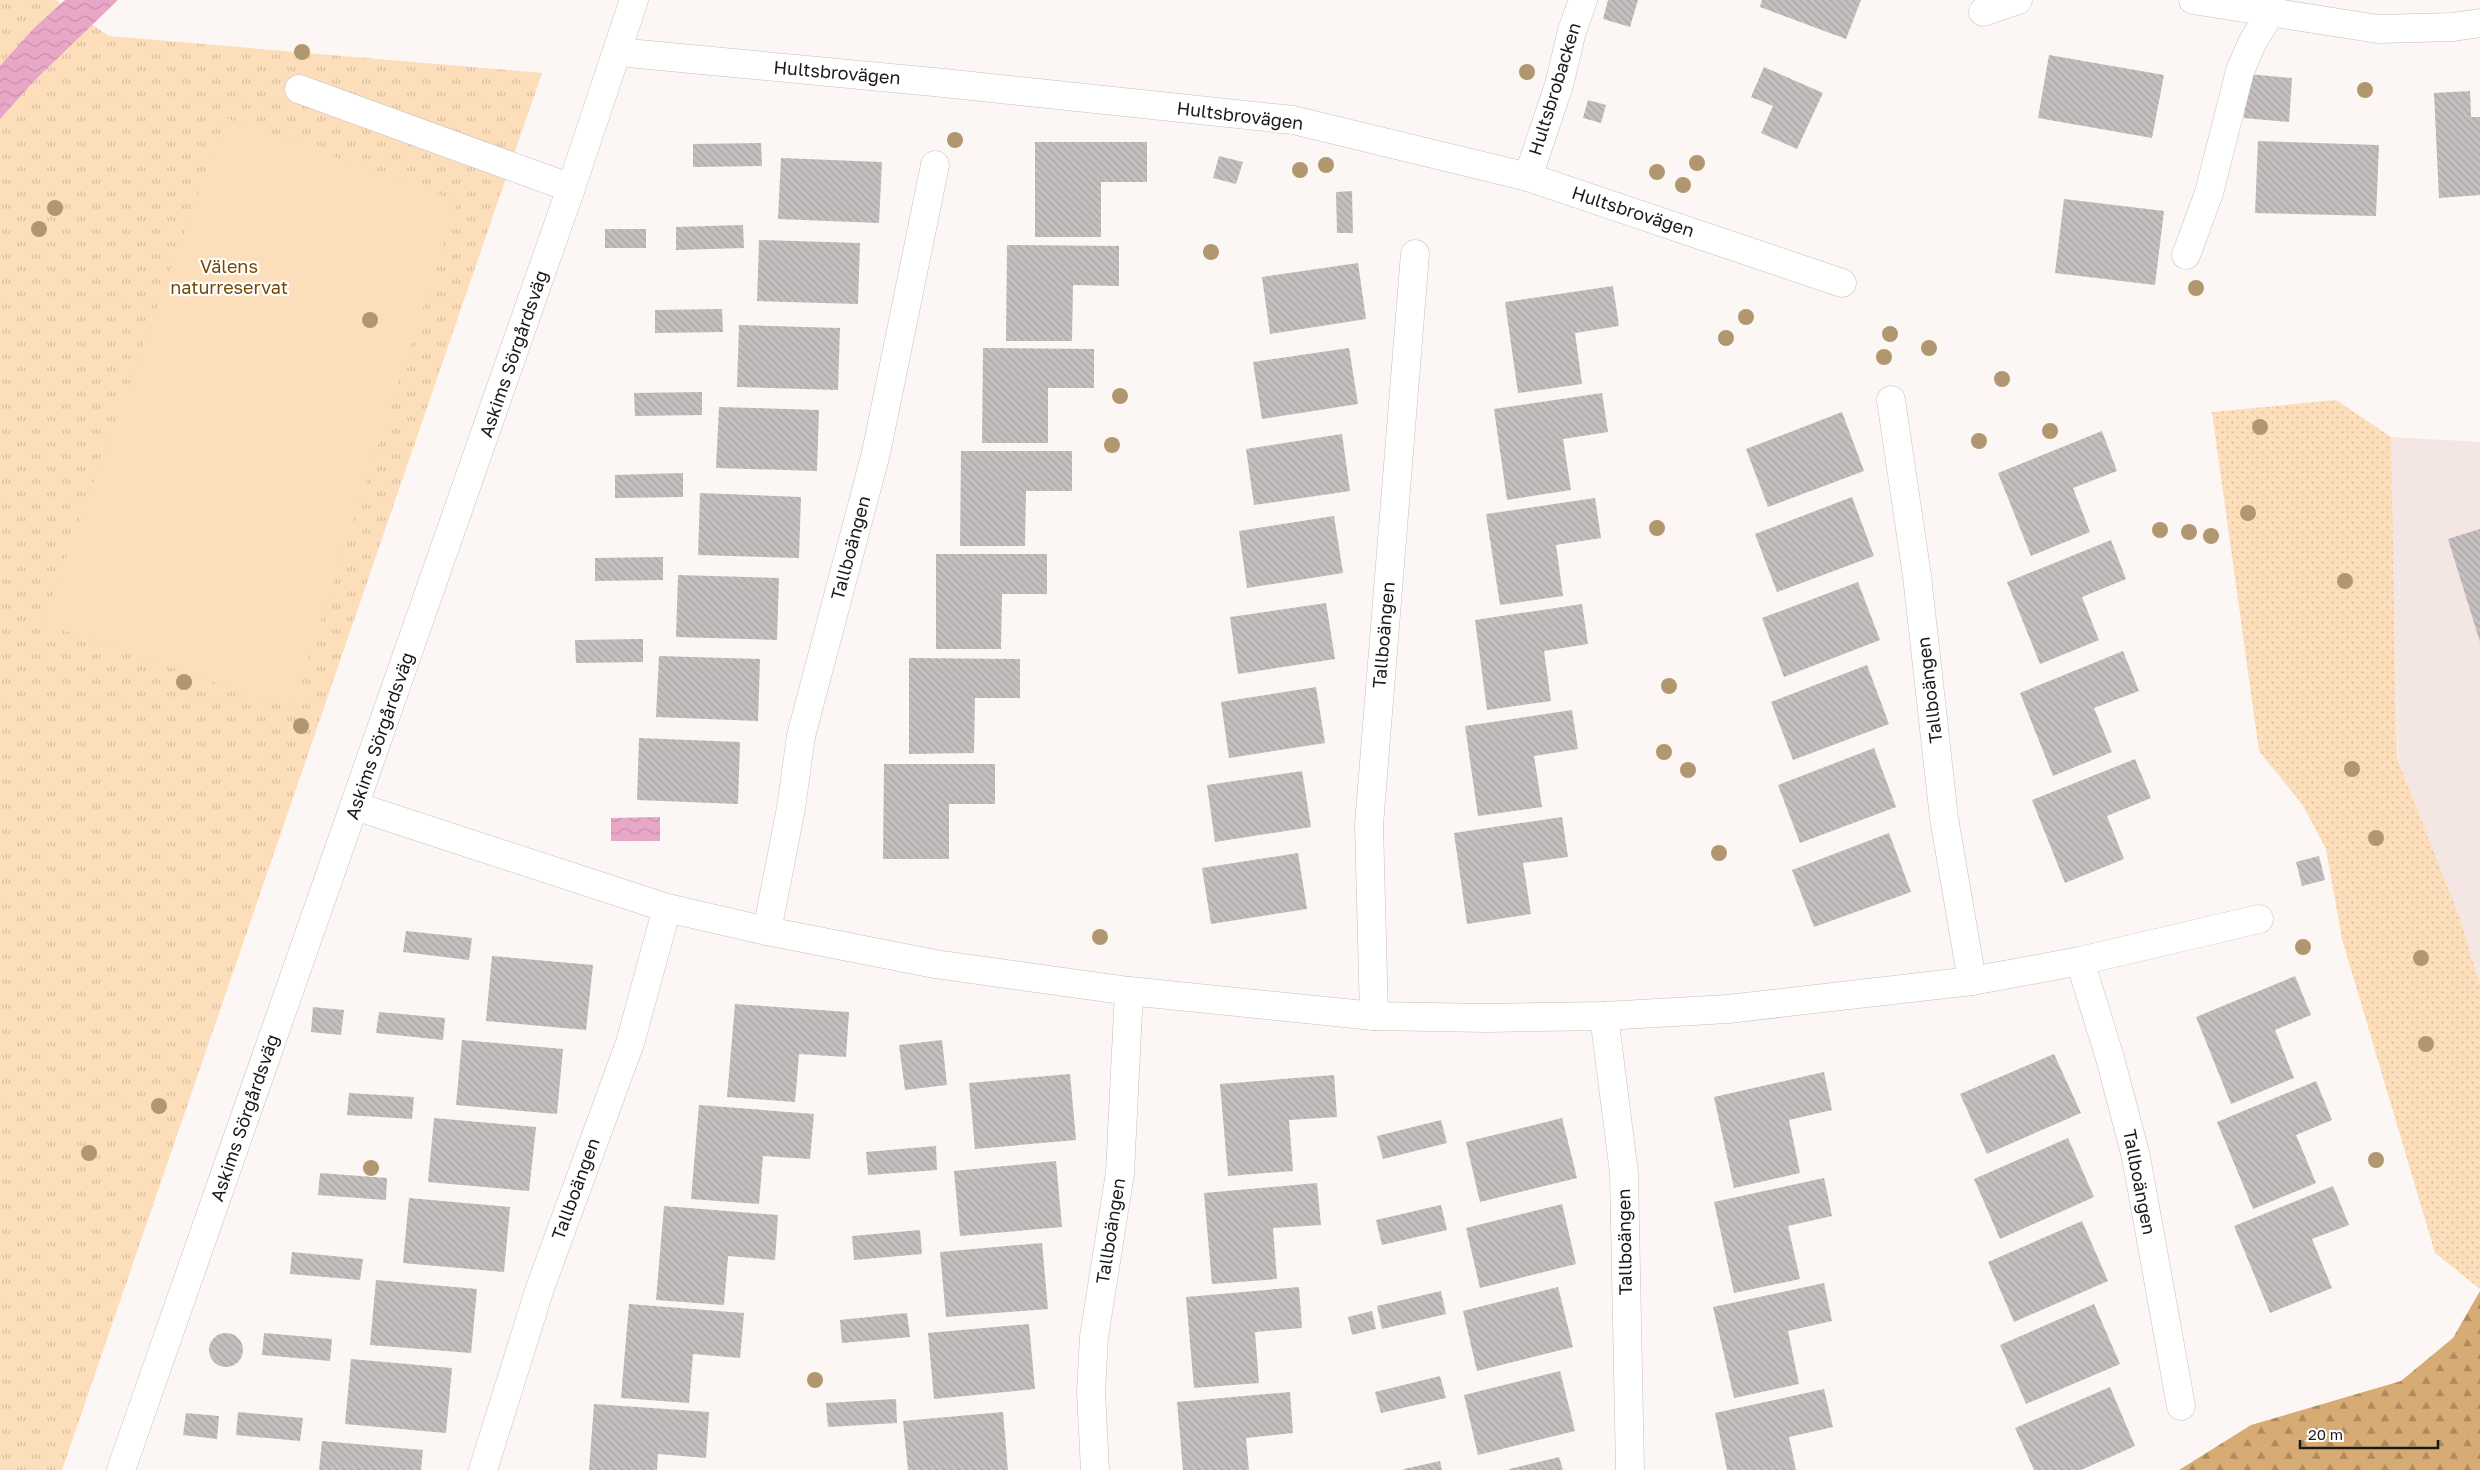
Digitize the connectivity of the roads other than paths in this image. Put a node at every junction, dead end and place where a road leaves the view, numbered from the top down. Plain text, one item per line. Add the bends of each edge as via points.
1 (634, 0) edge
2 (1583, 0) edge
3 (2018, 0) edge
4 (2193, 0) edge
5 (1983, 12) dead end
6 (2271, 12) junction
7 (2480, 23) edge
8 (617, 52) junction
9 (299, 89) dead end
10 (935, 164) dead end
11 (1528, 177) junction
12 (571, 188) junction
13 (1415, 254) dead end
14 (2186, 255) dead end
15 (1842, 283) dead end
16 (1891, 400) dead end
17 (355, 806) junction
18 (667, 908) junction
19 (2259, 919) dead end
20 (767, 931) junction
21 (2080, 961) junction
22 (1972, 981) junction
23 (1129, 991) junction
24 (1374, 1016) junction
25 (1604, 1016) junction
26 (2181, 1406) dead end
27 (121, 1470) edge
28 (483, 1470) edge
29 (1095, 1470) edge
30 (1630, 1470) edge

1 - 8 street, Askims Sörgårdsväg
2 - 11 street, Hultsbrobacken
3 - 5 street
4 - 6 street
6 - 7 street via 2378,29 2453,28
6 - 14 street via 2240,71 2209,193
8 - 11 street, Hultsbrovägen via 1293,120
8 - 12 street, Askims Sörgårdsväg
9 - 12 street
10 - 20 street, Tallboängen via 876,453 801,736 791,808
11 - 15 street, Hultsbrovägen
12 - 17 street, Askims Sörgårdsväg
13 - 24 street, Tallboängen via 1369,825
16 - 22 street, Tallboängen via 1917,576 1944,818
17 - 18 street
17 - 27 street, Askims Sörgårdsväg
18 - 20 street
18 - 28 street, Tallboängen via 630,1043 540,1288
19 - 21 street
20 - 23 street via 935,964
21 - 22 street
21 - 26 street, Tallboängen via 2136,1157
22 - 25 street via 1728,1009
23 - 24 street
23 - 29 street, Tallboängen via 1121,1167 1094,1337 1091,1392
24 - 25 street
25 - 30 street, Tallboängen via 1624,1173

